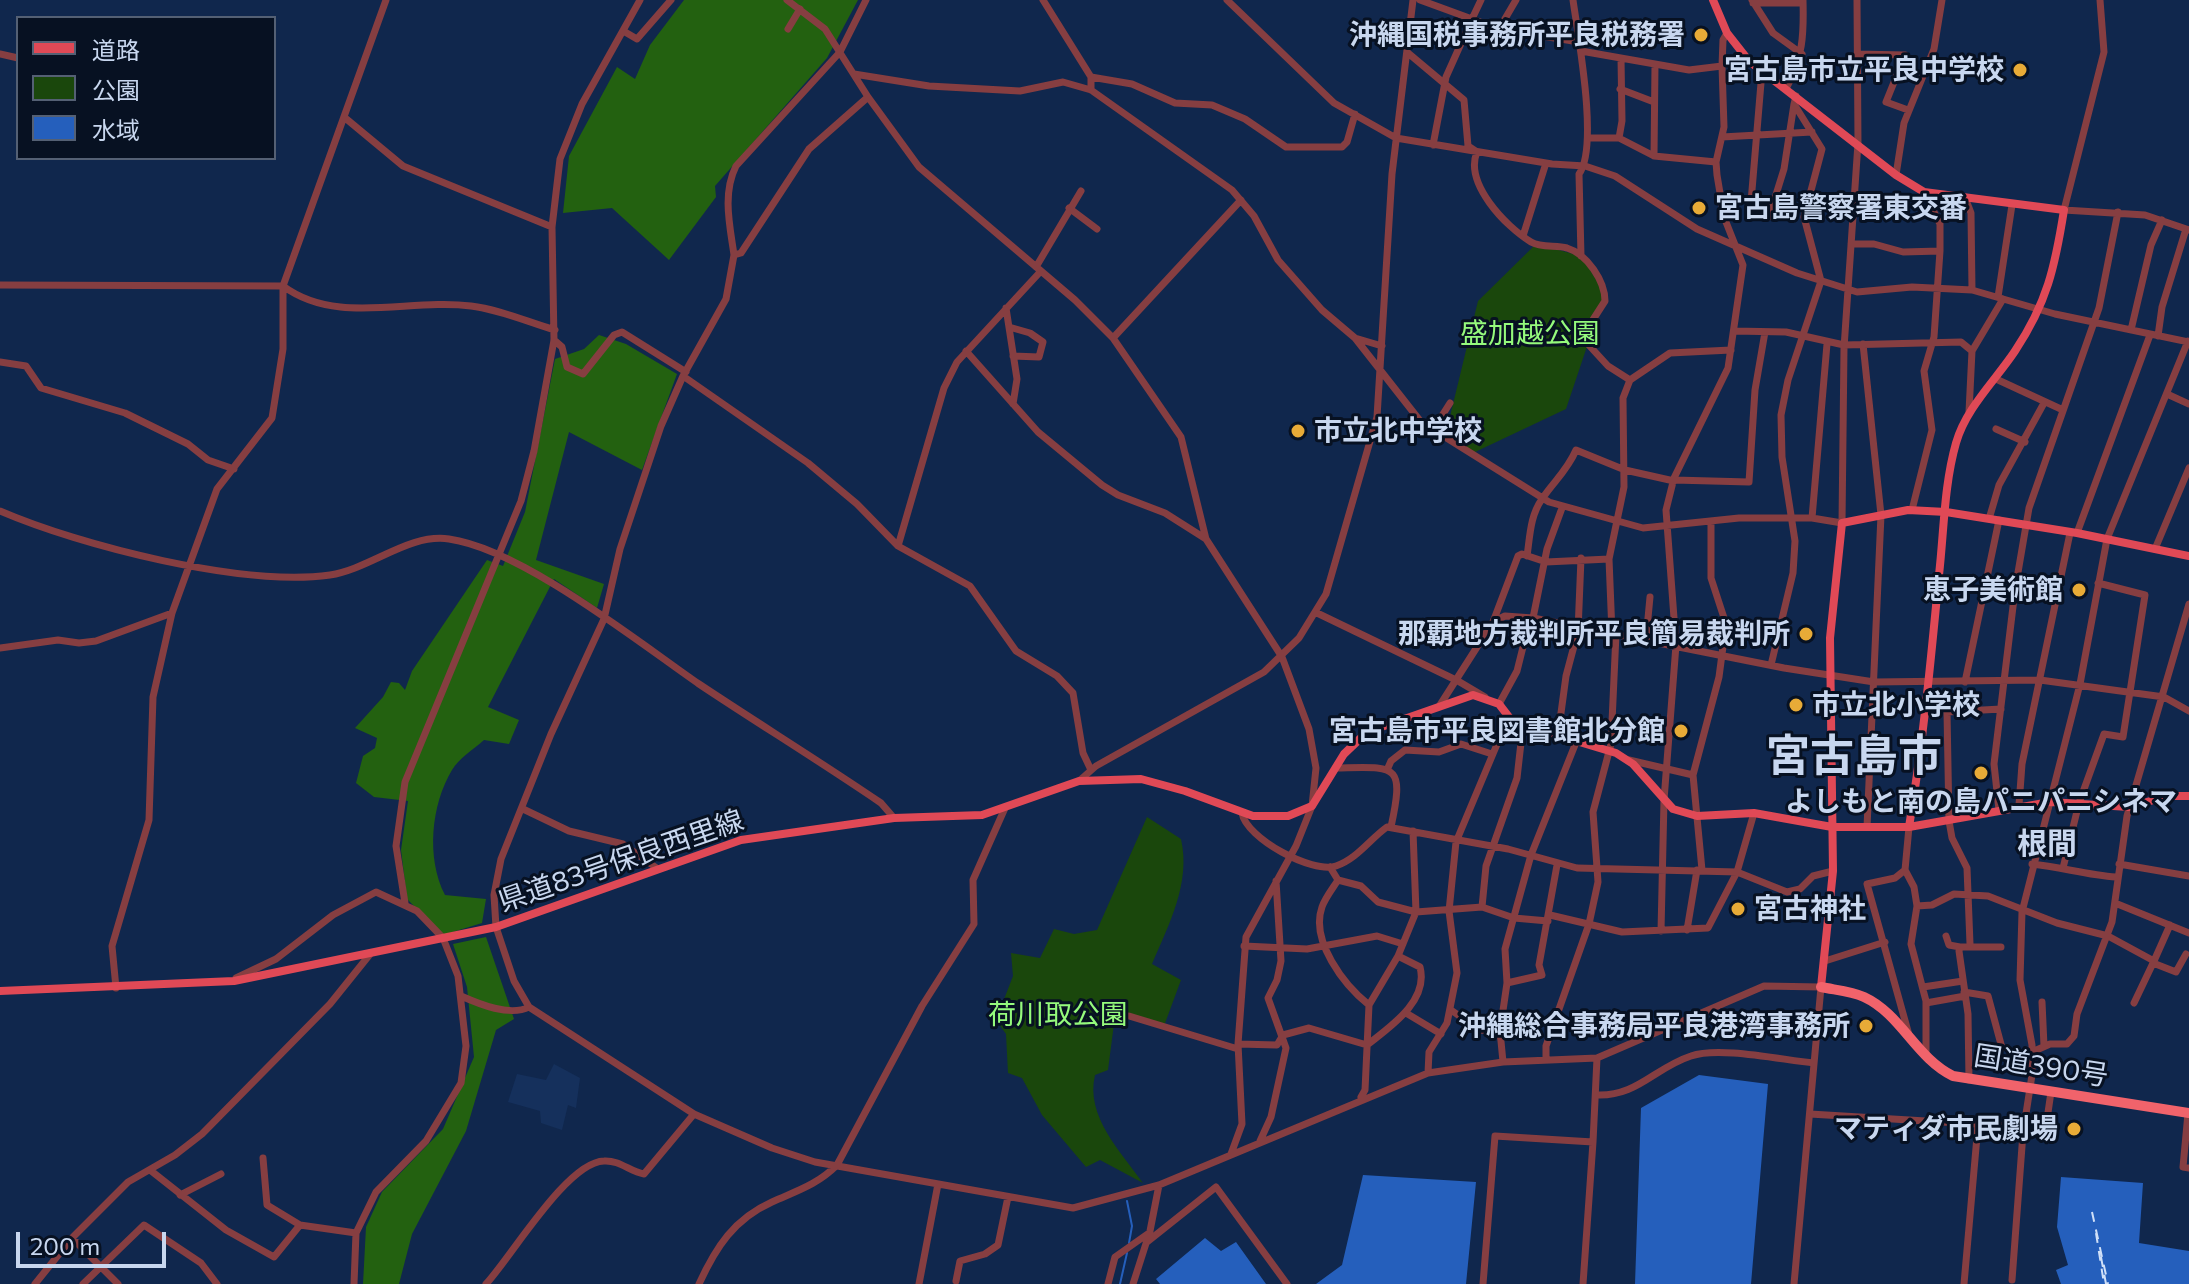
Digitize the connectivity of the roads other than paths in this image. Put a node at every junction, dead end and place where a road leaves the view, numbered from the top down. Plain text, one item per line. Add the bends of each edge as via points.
1 (386, 0) edge
2 (640, 0) edge
3 (671, 0) edge
4 (787, 0) edge
5 (866, 0) edge
6 (1043, 0) edge
7 (1227, 0) edge
8 (1413, 0) edge
9 (1420, 0) edge
10 (1449, 0) edge
11 (1481, 0) edge
12 (1516, 0) edge
13 (1573, 0) edge
14 (1713, 0) edge
15 (1857, 0) edge
16 (1942, 0) edge
17 (2100, 0) edge
18 (1752, 1) edge
19 (1803, 1) edge
20 (800, 9) junction
21 (1445, 9) junction
22 (1472, 19) junction
23 (788, 29) dead end
24 (1499, 29) junction
25 (625, 32) junction
26 (1727, 33) junction
27 (1579, 42) junction
28 (1581, 51) junction
29 (840, 52) junction
30 (1408, 53) junction
31 (1802, 54) junction
32 (1857, 54) junction
33 (1621, 58) junction
34 (1655, 65) junction
35 (1722, 66) junction
36 (1762, 71) junction
37 (854, 74) junction
38 (1091, 77) junction
39 (1445, 82) junction
40 (1620, 89) junction
41 (1786, 89) junction
42 (1091, 90) junction
43 (868, 97) junction
44 (1795, 100) junction
45 (1654, 102) junction
46 (1908, 110) junction
47 (1355, 114) junction
48 (344, 117) junction
49 (1812, 132) junction
50 (1789, 134) junction
51 (1755, 136) junction
52 (1722, 137) junction
53 (1396, 138) junction
54 (1588, 138) junction
55 (1619, 138) junction
56 (1858, 143) junction
57 (1433, 145) junction
58 (1477, 152) junction
59 (1654, 156) junction
60 (1716, 162) junction
61 (1546, 163) junction
62 (1585, 166) junction
63 (1896, 175) junction
64 (1081, 191) dead end
65 (1924, 192) junction
66 (1241, 200) junction
67 (1966, 200) junction
68 (2012, 205) junction
69 (1069, 208) junction
70 (2064, 210) junction
71 (2118, 212) junction
72 (2162, 220) junction
73 (552, 227) junction
74 (1097, 229) dead end
75 (2188, 230) edge
76 (1523, 236) junction
77 (1851, 244) junction
78 (1737, 245) junction
79 (1940, 251) junction
80 (734, 255) junction
81 (1581, 256) junction
82 (1038, 269) junction
83 (1821, 281) junction
84 (0, 285) edge
85 (283, 286) junction
86 (1848, 289) junction
87 (1937, 289) junction
88 (1972, 290) junction
89 (2000, 298) junction
90 (1006, 308) junction
91 (2040, 310) junction
92 (2094, 322) junction
93 (1009, 327) junction
94 (2131, 330) junction
95 (1734, 331) junction
96 (1765, 332) junction
97 (554, 335) junction
98 (1805, 335) junction
99 (2154, 335) junction
100 (1113, 338) junction
101 (1355, 338) junction
102 (1932, 340) junction
103 (2189, 341) edge
104 (1827, 344) junction
105 (1863, 344) junction
106 (1844, 345) junction
107 (1382, 346) junction
108 (1731, 350) junction
109 (966, 351) junction
110 (1972, 351) junction
111 (1013, 356) junction
112 (0, 362) edge
113 (1381, 371) junction
114 (684, 374) junction
115 (1996, 379) junction
116 (1630, 380) junction
117 (2167, 394) junction
118 (1450, 403) dead end
119 (2044, 403) junction
120 (1013, 404) junction
121 (2189, 404) edge
122 (2063, 410) junction
123 (1969, 412) junction
124 (1996, 429) dead end
125 (1433, 430) junction
126 (2025, 442) junction
127 (2189, 468) edge
128 (234, 469) junction
129 (1625, 470) junction
130 (1674, 481) junction
131 (1542, 498) junction
132 (1562, 508) junction
133 (1912, 510) junction
134 (0, 511) edge
135 (1946, 512) junction
136 (1881, 515) junction
137 (1792, 518) junction
138 (1812, 518) junction
139 (1994, 519) junction
140 (1618, 520) junction
141 (1711, 521) junction
142 (1842, 523) junction
143 (2026, 524) junction
144 (1668, 526) junction
145 (2074, 533) junction
146 (1206, 539) junction
147 (2107, 539) junction
148 (898, 546) junction
149 (2155, 549) junction
150 (1527, 556) junction
151 (2189, 556) edge
152 (498, 557) junction
153 (1581, 558) junction
154 (1609, 559) junction
155 (1546, 562) junction
156 (191, 565) junction
157 (2098, 583) junction
158 (1650, 597) dead end
159 (2189, 604) edge
160 (172, 613) junction
161 (1317, 613) junction
162 (1532, 618) junction
163 (604, 619) junction
164 (1493, 622) junction
165 (1578, 628) junction
166 (1614, 634) junction
167 (1646, 639) junction
168 (1676, 645) junction
169 (0, 648) edge
170 (1724, 656) junction
171 (1282, 657) junction
172 (1771, 665) junction
173 (1829, 673) junction
174 (2040, 680) junction
175 (1458, 681) junction
176 (1874, 682) junction
177 (1930, 682) junction
178 (1965, 682) junction
179 (2005, 682) junction
180 (2080, 684) junction
181 (2130, 693) junction
182 (1485, 697) junction
183 (2164, 697) junction
184 (1499, 704) junction
185 (1440, 705) junction
186 (2001, 709) junction
187 (2189, 709) edge
188 (1512, 721) junction
189 (1523, 725) junction
190 (1558, 735) junction
191 (1577, 740) junction
192 (1610, 750) junction
193 (1492, 754) junction
194 (1623, 757) junction
195 (1336, 768) junction
196 (1091, 770) junction
197 (1387, 770) junction
198 (1667, 771) junction
199 (1693, 775) junction
200 (1079, 781) junction
201 (2189, 796) edge
202 (1664, 800) junction
203 (2050, 802) junction
204 (2079, 803) junction
205 (2019, 805) junction
206 (1312, 806) junction
207 (2129, 807) junction
208 (1005, 808) junction
209 (523, 809) junction
210 (1999, 810) junction
211 (1242, 813) junction
212 (1754, 813) junction
213 (1697, 816) junction
214 (894, 818) junction
215 (1949, 821) junction
216 (1391, 827) junction
217 (1832, 827) junction
218 (1867, 827) junction
219 (1909, 827) junction
220 (1413, 831) junction
221 (1456, 842) junction
222 (1492, 846) junction
223 (1531, 855) junction
224 (1291, 857) junction
225 (2032, 864) junction
226 (2119, 864) junction
227 (1557, 865) junction
228 (1330, 867) junction
229 (1598, 868) junction
230 (2063, 868) junction
231 (658, 869) junction
232 (1661, 869) junction
233 (1699, 870) junction
234 (1905, 870) junction
235 (1833, 871) junction
236 (1737, 872) junction
237 (2189, 876) edge
238 (2116, 877) junction
239 (1276, 879) junction
240 (1338, 880) junction
241 (1965, 893) junction
242 (405, 903) junction
243 (2115, 903) junction
244 (1917, 906) junction
245 (1482, 907) junction
246 (2022, 910) junction
247 (1449, 911) junction
248 (1416, 912) junction
249 (1514, 918) junction
250 (1549, 918) junction
251 (1589, 924) junction
252 (2170, 925) junction
253 (496, 927) junction
254 (1687, 930) junction
255 (1661, 931) junction
256 (2189, 933) edge
257 (1946, 936) dead end
258 (2108, 936) junction
259 (443, 938) junction
260 (1885, 942) junction
261 (1403, 944) junction
262 (1970, 944) junction
263 (1323, 945) junction
264 (1244, 946) junction
265 (1960, 947) junction
266 (2001, 947) dead end
267 (1281, 950) junction
268 (371, 953) junction
269 (2186, 954) dead end
270 (1398, 956) junction
271 (1825, 961) junction
272 (2153, 962) junction
273 (1963, 981) junction
274 (227, 982) junction
275 (1507, 983) junction
276 (1821, 987) junction
277 (1923, 987) junction
278 (116, 988) junction
279 (0, 991) edge
280 (1965, 994) junction
281 (461, 996) junction
282 (2042, 1002) dead end
283 (1926, 1003) junction
284 (2134, 1003) dead end
285 (1369, 1005) junction
286 (529, 1007) junction
287 (1451, 1010) junction
288 (1406, 1013) junction
289 (1129, 1016) dead end
290 (1500, 1031) junction
291 (1441, 1034) junction
292 (1283, 1035) junction
293 (1911, 1041) junction
294 (1367, 1045) junction
295 (1238, 1046) junction
296 (2044, 1046) junction
297 (2002, 1048) dead end
298 (2032, 1052) junction
299 (1597, 1058) junction
300 (1926, 1059) junction
301 (1546, 1060) junction
302 (1503, 1062) junction
303 (1814, 1063) junction
304 (1428, 1073) junction
305 (1969, 1080) junction
306 (2030, 1089) junction
307 (2051, 1092) junction
308 (1596, 1095) junction
309 (1360, 1099) junction
310 (2189, 1113) edge
311 (694, 1114) junction
312 (1810, 1114) junction
313 (1978, 1125) junction
314 (2024, 1130) junction
315 (1260, 1141) junction
316 (1593, 1142) junction
317 (1231, 1154) junction
318 (263, 1158) dead end
319 (837, 1165) junction
320 (2189, 1168) edge
321 (150, 1170) junction
322 (221, 1174) dead end
323 (938, 1184) junction
324 (1159, 1185) junction
325 (180, 1195) junction
326 (1008, 1197) junction
327 (300, 1225) junction
328 (356, 1233) junction
329 (72, 1238) junction
330 (1144, 1240) junction
331 (101, 1267) junction
332 (2012, 1280) dead end
333 (956, 1281) dead end
334 (35, 1284) edge
335 (83, 1284) edge
336 (118, 1284) edge
337 (217, 1284) edge
338 (354, 1284) edge
339 (486, 1284) edge
340 (699, 1284) edge
341 (919, 1284) edge
342 (1108, 1284) edge
343 (1133, 1284) edge
344 (1287, 1284) edge
345 (1483, 1284) edge
346 (1583, 1284) edge
347 (1794, 1284) edge
348 (1964, 1284) edge

1 - 48 street
2 - 25 street
3 - 25 street via 637,39
4 - 20 street
5 - 29 street
6 - 38 street
7 - 47 street via 1334,103
8 - 30 street
9 - 21 street
10 - 21 street
11 - 22 street
12 - 24 street
13 - 27 street
14 - 26 main road
15 - 32 street
16 - 46 street via 1934,49
17 - 70 street via 2104,52
18 - 19 street
18 - 31 street via 1773,33
19 - 31 street
20 - 23 street
20 - 29 street via 825,29
21 - 22 street
22 - 24 street
22 - 39 street
24 - 27 street
25 - 73 street via 569,132 560,159
26 - 35 street
26 - 36 main road
27 - 28 street
28 - 33 street
28 - 54 street
29 - 37 street
29 - 80 street via 736,166 728,206
30 - 39 street
30 - 53 street
31 - 41 street
32 - 46 street via 1905,55 1886,102
32 - 56 street
33 - 34 street
33 - 40 street
34 - 35 street via 1689,70
34 - 45 street
35 - 52 street
36 - 41 main road
36 - 51 street
37 - 42 street via 929,86 1020,91 1063,82
37 - 43 street
38 - 42 street
38 - 47 street via 1132,84 1175,103 1212,105 1245,119 1286,147 1342,147
39 - 57 street
39 - 58 street via 1464,100 1468,146
40 - 45 street
40 - 55 street
41 - 44 main road
42 - 66 street
43 - 80 street via 809,149 741,253
43 - 82 street via 919,167
44 - 49 street
44 - 50 street
44 - 56 main road
45 - 59 street
46 - 63 street
47 - 53 street
48 - 73 street via 403,166
48 - 85 street
49 - 50 street
49 - 83 street via 1822,158 1804,217
50 - 51 street
50 - 51 street via 1769,217 1750,214
51 - 52 street
52 - 60 street
53 - 57 street
53 - 107 street
54 - 55 street
54 - 62 street
55 - 59 street
56 - 63 main road
56 - 77 street
57 - 58 street
58 - 61 street
58 - 76 street via 1472,168 1480,185
59 - 60 street
60 - 78 street via 1724,217
61 - 62 street
61 - 76 street
62 - 78 street via 1615,176 1685,223
62 - 81 street via 1579,174
63 - 65 main road
64 - 69 street
65 - 67 main road
65 - 79 street via 1940,224
66 - 100 street
66 - 101 street via 1278,260
67 - 68 main road
67 - 88 street via 1971,213
68 - 70 main road
68 - 89 street
69 - 74 street
69 - 82 street
70 - 71 street
70 - 91 main road via 2055,268
71 - 72 street
71 - 92 street
72 - 75 street
72 - 94 street
73 - 97 street
75 - 99 street
76 - 81 street
77 - 79 street via 1874,244 1896,252
77 - 86 street
78 - 83 street
78 - 95 street via 1743,265
79 - 87 street
80 - 114 street via 726,299
81 - 116 street via 1605,293 1586,342
82 - 90 street
82 - 100 street
83 - 86 street
83 - 98 street
84 - 85 street
85 - 97 street via 308,302 333,308 473,306
85 - 128 street via 277,400 272,418
86 - 87 street
86 - 106 street
87 - 88 street
87 - 102 street
88 - 89 street
89 - 91 street
89 - 110 street
90 - 93 street
90 - 109 street
91 - 92 street
91 - 115 main road
92 - 94 street
92 - 122 street
93 - 111 street
93 - 111 street via 1043,342 1039,357
94 - 99 street
95 - 96 street
95 - 108 street
96 - 98 street
96 - 130 street via 1749,482
97 - 114 street via 567,367 583,374 622,332
97 - 152 street via 531,464
98 - 104 street
98 - 137 street via 1781,415
99 - 103 street
99 - 145 street
100 - 146 street via 1181,437
101 - 107 street
101 - 113 street
102 - 105 street
102 - 110 street via 1961,342
102 - 133 street via 1924,371 1932,430
103 - 117 street
104 - 106 street
104 - 138 street
105 - 106 street
105 - 136 street
106 - 142 street
107 - 113 street
108 - 116 street via 1664,354
108 - 130 street via 1719,391
109 - 120 street
109 - 148 street via 944,388
110 - 123 street
111 - 120 street
112 - 128 street via 26,366 41,388 125,413
113 - 125 street
113 - 161 street via 1368,454
114 - 148 street via 808,463
114 - 163 street via 626,531
115 - 119 street
115 - 123 main road
116 - 129 street via 1623,398
117 - 121 street
117 - 147 street
118 - 125 street
119 - 122 street
119 - 126 street
120 - 146 street via 1102,485 1165,513
122 - 143 street
123 - 135 main road via 1957,441
124 - 126 street
125 - 131 street
126 - 139 street via 1999,485
127 - 149 street
128 - 156 street via 217,489
129 - 130 street
129 - 131 street via 1576,450 1567,472
129 - 140 street
130 - 144 street via 1666,510
131 - 132 street
131 - 150 street via 1531,521
132 - 140 street
132 - 155 street
133 - 135 main road
133 - 136 main road
134 - 156 street
135 - 139 main road
135 - 177 main road
136 - 142 main road
136 - 176 street
137 - 138 street
137 - 141 street
137 - 172 street via 1793,573
138 - 142 street
139 - 143 main road
139 - 178 street
140 - 144 street via 1643,528
140 - 154 street
141 - 144 street
141 - 170 street via 1711,578 1726,624
142 - 173 main road
143 - 145 main road
143 - 179 street
144 - 168 street
145 - 147 main road
145 - 174 street
146 - 171 street
147 - 149 main road
147 - 157 street
148 - 196 street via 960,578 1016,651 1067,685
149 - 151 main road
150 - 155 street
150 - 164 street via 1516,560
152 - 156 street via 467,542 433,537 331,575 280,578
152 - 163 street via 541,577
152 - 242 street via 405,782 396,846
153 - 154 street
153 - 155 street
153 - 165 street
154 - 166 street
155 - 162 street
156 - 160 street
157 - 180 street
157 - 181 street via 2145,595
158 - 167 street
159 - 183 street
160 - 169 street via 96,641
160 - 278 street via 153,697 148,828 112,946
161 - 171 street
161 - 175 street
162 - 164 street via 1505,616
162 - 165 street
162 - 184 street via 1517,671
163 - 209 street
163 - 214 street via 881,803
164 - 175 street
165 - 166 street
165 - 190 street
166 - 167 street
166 - 192 street
167 - 168 street
168 - 170 street
168 - 198 street
170 - 172 street
170 - 199 street
171 - 196 street via 1245,685
171 - 206 street via 1309,729 1316,768
172 - 173 street
173 - 176 street
173 - 217 main road
174 - 179 street
174 - 180 street
174 - 205 street
175 - 182 street
175 - 185 street
176 - 177 street
176 - 218 street
177 - 178 street
177 - 219 main road
178 - 179 street
179 - 186 street
180 - 181 street
180 - 203 street
181 - 183 street
181 - 204 street via 2123,737 2104,734
182 - 184 main road
182 - 185 main road via 1473,695
183 - 187 street
183 - 207 street
184 - 188 main road
185 - 195 main road via 1362,734
186 - 210 street via 1994,778
186 - 215 street via 1947,712
188 - 189 main road
188 - 193 street
189 - 190 main road
189 - 222 street via 1517,778
190 - 191 main road
191 - 192 main road
191 - 223 street
192 - 194 main road
192 - 229 street via 1593,812
193 - 197 street via 1461,744 1439,752 1405,750
193 - 221 street
194 - 198 street
194 - 202 main road
195 - 197 street
195 - 206 main road
196 - 200 street
197 - 216 street via 1400,786
198 - 199 street
198 - 202 street
199 - 213 street
200 - 208 main road, 県道83号保良西里線
200 - 211 main road, 県道83号保良西里線 via 1156,782
201 - 207 main road
202 - 213 main road via 1673,809
202 - 232 street
203 - 204 main road
203 - 205 main road
203 - 225 street
204 - 207 main road
204 - 230 street
205 - 210 main road
206 - 211 main road, 県道83号保良西里線 via 1276,818
206 - 224 street
207 - 226 street
208 - 214 main road, 県道83号保良西里線 via 982,815
208 - 319 street via 973,880 974,924 922,1006
209 - 231 street via 569,831 623,844
209 - 253 street via 496,881
210 - 215 main road
211 - 224 street via 1251,831
212 - 213 main road
212 - 217 main road
212 - 236 street
213 - 233 street
214 - 231 main road, 県道83号保良西里線 via 741,840
215 - 219 main road
215 - 241 street via 1967,868
216 - 220 street
216 - 228 street
217 - 218 main road
217 - 235 main road
218 - 219 main road
219 - 234 street
220 - 221 street
220 - 248 street
221 - 222 street
221 - 247 street
222 - 223 street
222 - 245 street
223 - 227 street
223 - 249 street
224 - 228 street
224 - 239 street
225 - 230 street
225 - 246 street
226 - 237 street
226 - 238 street
227 - 229 street
227 - 250 street
228 - 240 street
229 - 232 street
229 - 251 street
230 - 238 street
231 - 253 main road, 県道83号保良西里線
232 - 233 street
232 - 255 street
233 - 236 street
233 - 254 street
234 - 244 street
234 - 260 street via 1895,878 1867,884
235 - 236 street via 1787,892
235 - 271 main road
236 - 254 street via 1712,924
238 - 243 street
239 - 264 street
239 - 267 street
240 - 248 street via 1361,886 1378,902
240 - 263 street via 1322,907
241 - 244 street
241 - 246 street
241 - 262 street
242 - 259 street
242 - 274 street via 373,892 276,959
243 - 252 street
243 - 258 street
244 - 277 street via 1911,944
245 - 247 street
245 - 249 street
246 - 258 street
246 - 298 street via 2020,980
247 - 248 street
247 - 287 street via 1457,973
248 - 261 street
249 - 250 street
249 - 275 street via 1505,949
250 - 251 street
250 - 275 street via 1539,965 1542,975
251 - 255 street via 1622,932
251 - 301 street via 1546,1046
252 - 256 street
252 - 272 street
253 - 259 main road, 県道83号保良西里線
253 - 286 street via 512,977
254 - 255 street
257 - 265 street via 1949,945
258 - 272 street
258 - 296 street via 2071,1040
259 - 268 main road, 県道83号保良西里線
259 - 281 street
260 - 271 street
260 - 293 street
261 - 263 street via 1377,936
261 - 270 street
262 - 265 street
262 - 266 street
263 - 267 street
263 - 285 street via 1335,968
264 - 267 street
264 - 295 street
265 - 273 street
267 - 292 street via 1280,973 1268,998
268 - 274 main road, 県道83号保良西里線
268 - 321 street via 330,1004 202,1134
269 - 272 street via 2176,972
270 - 285 street
270 - 288 street via 1422,972
271 - 276 main road
272 - 284 street
273 - 277 street
273 - 280 street
274 - 278 main road, 県道83号保良西里線
275 - 290 street
276 - 293 highway, 国道390号 via 1866,998
276 - 299 street via 1764,986
276 - 303 street
277 - 283 street
278 - 279 main road, 県道83号保良西里線
280 - 283 street
280 - 297 street via 1988,996
280 - 305 street
281 - 286 street via 517,1011
281 - 328 street via 466,1046 461,1083 426,1141 376,1192
282 - 296 street
283 - 300 street
285 - 294 street
286 - 311 street
287 - 290 street via 1479,1030
287 - 291 street
288 - 291 street
288 - 294 street
289 - 295 street
290 - 302 street
291 - 304 street via 1429,1052
292 - 294 street via 1309,1028
292 - 295 street via 1277,1045
292 - 315 street via 1285,1060
293 - 300 highway, 国道390号
294 - 309 street
295 - 317 street via 1242,1124
296 - 298 street
298 - 306 street
299 - 301 street
299 - 308 street
300 - 305 highway, 国道390号
301 - 302 street
302 - 304 street
303 - 308 street via 1707,1053 1676,1063 1625,1093
303 - 312 street
304 - 309 street
305 - 306 highway, 国道390号
306 - 307 highway, 国道390号
306 - 314 street
307 - 310 highway, 国道390号
307 - 314 street via 2045,1133
308 - 316 street
309 - 315 street
310 - 320 street via 2183,1167
311 - 319 street via 772,1148
311 - 339 street via 644,1174 612,1161 592,1162 547,1204
312 - 313 street
312 - 347 street
313 - 314 street
313 - 348 street
314 - 332 street
315 - 317 street
316 - 345 street via 1495,1136
316 - 346 street
317 - 324 street
318 - 327 street via 267,1205
319 - 323 street
319 - 340 street via 810,1186 740,1221 720,1242
321 - 325 street
321 - 329 street via 128,1182
322 - 325 street
323 - 326 street
323 - 341 street
324 - 326 street via 1073,1208
324 - 330 street
325 - 327 street via 274,1257
326 - 333 street via 998,1245 963,1258
327 - 328 street
328 - 338 street
329 - 331 street
329 - 334 street
330 - 342 street via 1115,1257
330 - 343 street
330 - 344 street via 1216,1187
331 - 335 street
331 - 336 street
331 - 337 street via 144,1225 201,1263

